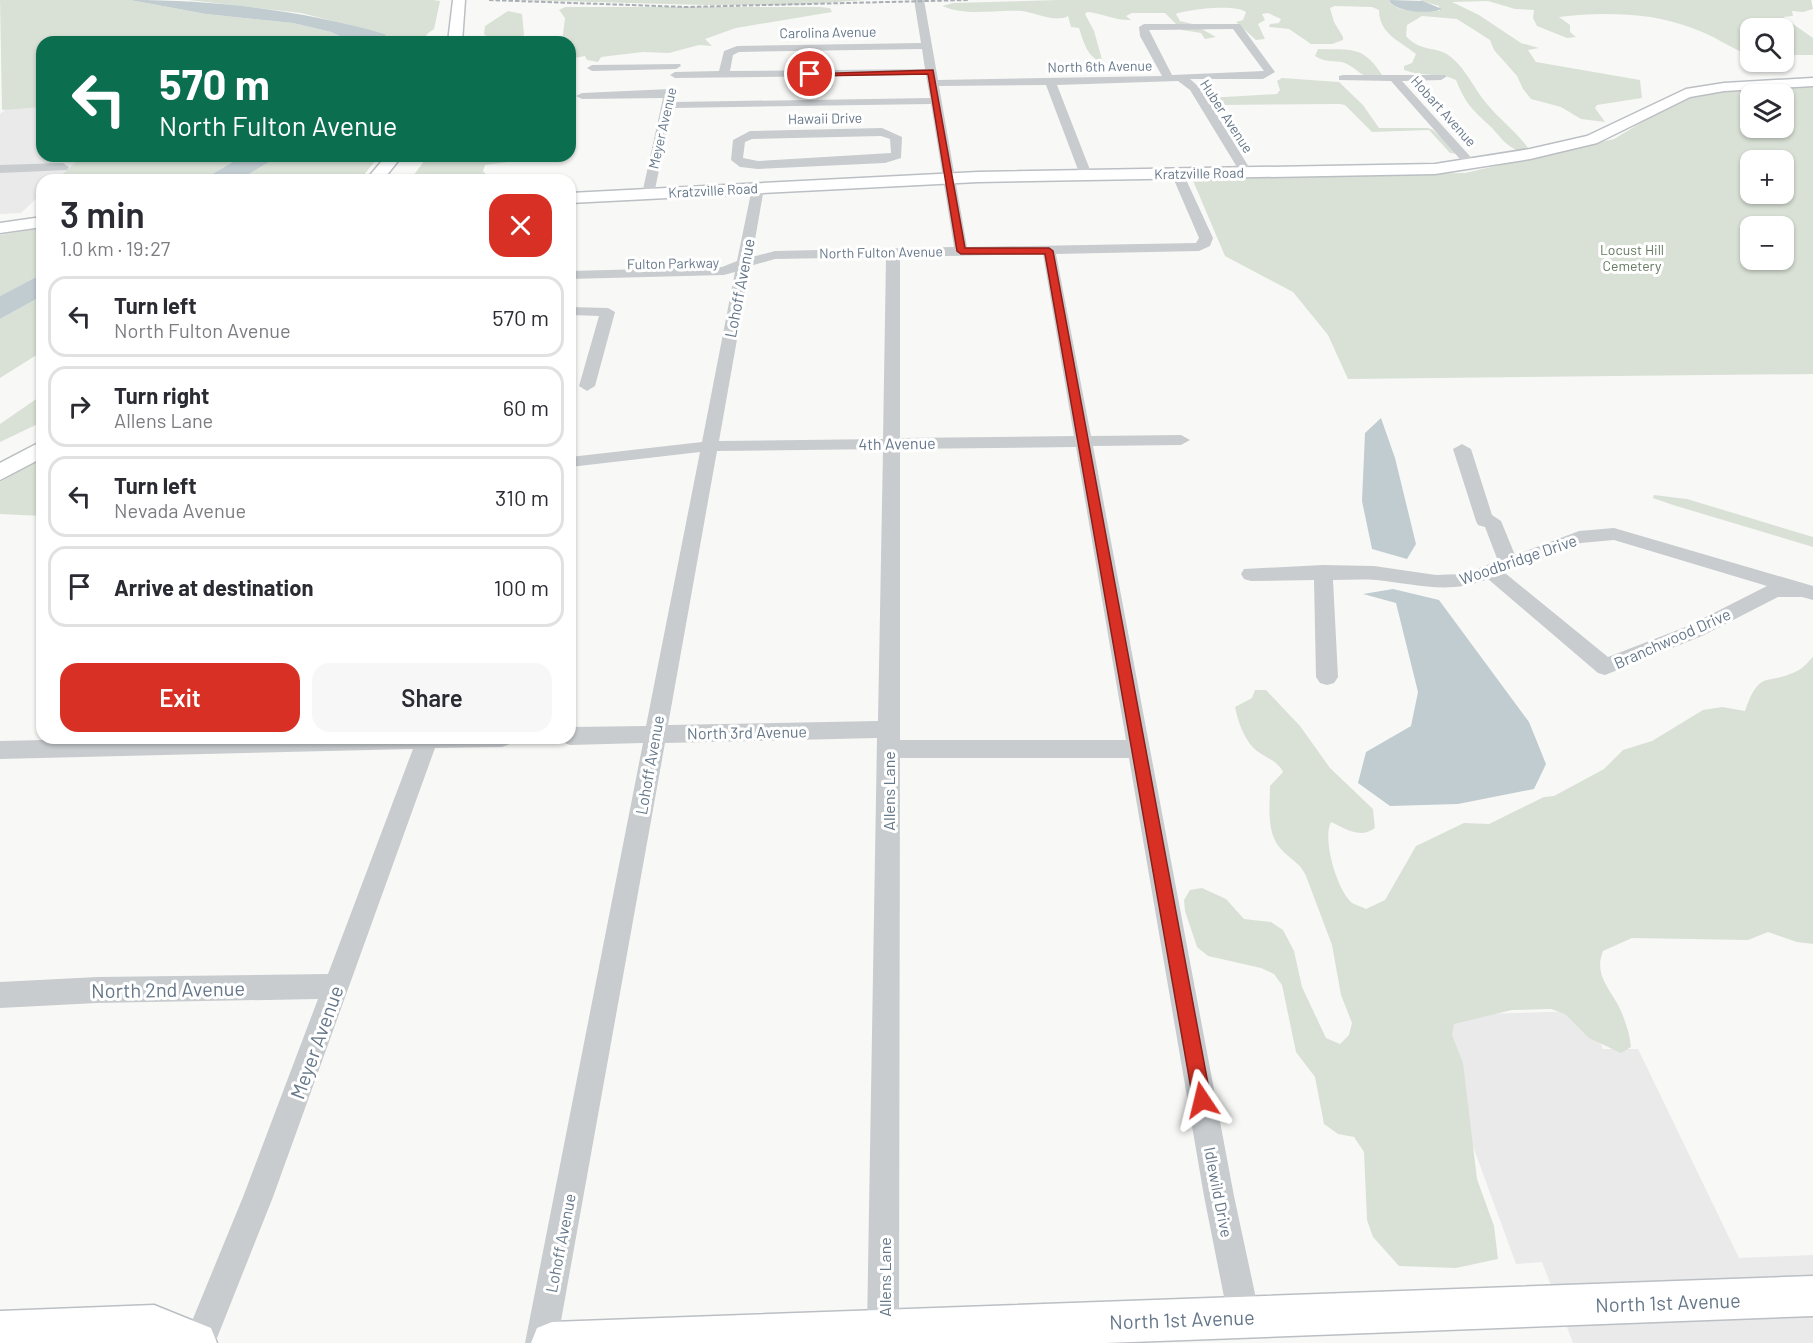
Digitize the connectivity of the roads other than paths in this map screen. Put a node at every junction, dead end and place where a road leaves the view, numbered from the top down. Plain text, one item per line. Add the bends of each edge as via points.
1 (919, 0) edge
2 (458, 4) edge
3 (455, 36) edge
4 (926, 46) junction
5 (592, 68) dead end
6 (676, 68) junction
7 (724, 75) junction
8 (1268, 75) joint
9 (932, 77) junction
10 (1441, 77) dead end
11 (1175, 78) junction
12 (1343, 78) dead end
13 (1394, 78) junction
14 (1050, 82) junction
15 (1813, 82) edge
16 (582, 96) dead end
17 (669, 100) junction
18 (936, 101) junction
19 (389, 162) edge
20 (405, 162) edge
21 (808, 163) junction
22 (1471, 164) junction
23 (63, 167) dead end
24 (0, 169) edge
25 (1246, 172) junction
26 (1177, 173) junction
27 (379, 174) edge
28 (396, 174) edge
29 (1086, 175) junction
30 (950, 178) junction
31 (808, 185) junction
32 (758, 188) junction
33 (648, 194) junction
34 (576, 198) edge
35 (36, 223) edge
36 (0, 228) edge
37 (961, 251) junction
38 (1049, 251) junction
39 (893, 252) junction
40 (744, 262) junction
41 (576, 265) edge
42 (576, 274) edge
43 (576, 311) edge
44 (586, 386) dead end
45 (36, 436) edge
46 (1181, 440) dead end
47 (1083, 441) junction
48 (890, 443) junction
49 (710, 446) junction
50 (1462, 449) dead end
51 (36, 452) edge
52 (0, 457) edge
53 (576, 461) edge
54 (0, 473) edge
55 (1500, 568) junction
56 (1323, 572) junction
57 (1251, 574) dead end
58 (1812, 593) edge
59 (1327, 677) dead end
60 (654, 735) junction
61 (576, 736) edge
62 (888, 739) junction
63 (128, 744) edge
64 (426, 744) edge
65 (1138, 749) junction
66 (0, 750) edge
67 (337, 986) junction
68 (0, 995) edge
69 (1813, 1296) edge
70 (1244, 1317) junction
71 (884, 1329) junction
72 (0, 1332) edge
73 (198, 1343) edge
74 (541, 1343) edge
75 (552, 1343) edge

1 - 4 street
2 - 3 main road
4 - 7 street, Carolina Avenue via 731,51
4 - 9 street
5 - 6 street, North 6th Avenue
6 - 7 street, North 6th Avenue
6 - 17 street, Meyer Avenue
7 - 9 street, North 6th Avenue
8 - 11 street, North 6th Avenue
8 - 11 street, Huber Avenue via 1269,67 1241,29 1228,25 1143,28
9 - 14 street, North 6th Avenue
9 - 18 street
10 - 13 street
11 - 14 street, North 6th Avenue
11 - 25 street, Huber Avenue via 1194,88
12 - 13 street
13 - 22 street, Hobart Avenue
14 - 29 street
15 - 22 main road, Kratzville Road via 1686,93 1592,140
16 - 17 street
17 - 18 street
17 - 33 street, Meyer Avenue
18 - 30 street
19 - 27 main road
20 - 28 main road
21 - 21 street, Hawaii Drive via 892,158 899,153 897,139 882,132 753,135 739,140 737,160 744,164
21 - 31 street
22 - 25 main road, Kratzville Road via 1418,170
23 - 24 street
25 - 26 main road, Kratzville Road
26 - 29 main road, Kratzville Road
26 - 38 street, North Fulton Avenue via 1205,243 1198,247
29 - 30 main road, Kratzville Road
30 - 31 main road, Kratzville Road
30 - 37 street
31 - 32 main road, Kratzville Road
32 - 33 main road, Kratzville Road
32 - 40 street, Lohoff Avenue
33 - 34 main road, Kratzville Road
35 - 36 main road
37 - 38 street, North Fulton Avenue
37 - 39 street, North Fulton Avenue
38 - 47 street, Idlewild Drive
39 - 40 street, North Fulton Avenue via 775,255
39 - 48 street, Allens Lane
40 - 41 street, Fulton Parkway
40 - 42 street, Fulton Parkway via 724,271
40 - 49 street, Lohoff Avenue
43 - 44 street via 608,312
45 - 52 main road
46 - 47 street, 4th Avenue
47 - 48 street, 4th Avenue
47 - 65 street, Idlewild Drive
48 - 49 street, 4th Avenue
48 - 62 street, Allens Lane
49 - 53 street, 4th Avenue
49 - 60 street, Lohoff Avenue
50 - 55 street via 1485,520 1492,521
51 - 54 main road
55 - 56 street, Woodbridge Drive via 1465,581 1445,583 1390,574
55 - 58 street, Woodbridge Drive via 1579,537 1614,534
55 - 58 street, Branchwood Drive via 1605,667 1695,631 1776,590
56 - 57 street, Woodbridge Drive
56 - 59 street
60 - 61 street, North 3rd Avenue
60 - 62 street, North 3rd Avenue
60 - 74 street, Lohoff Avenue
62 - 65 street, North 3rd Avenue
62 - 71 street, Allens Lane
63 - 66 street
64 - 67 street, Meyer Avenue
65 - 70 street, Idlewild Drive
67 - 68 street, North 2nd Avenue
67 - 73 street, Meyer Avenue
69 - 70 main road, North 1st Avenue
70 - 71 main road, North 1st Avenue
71 - 75 main road, North 1st Avenue
72 - 73 main road via 154,1326

